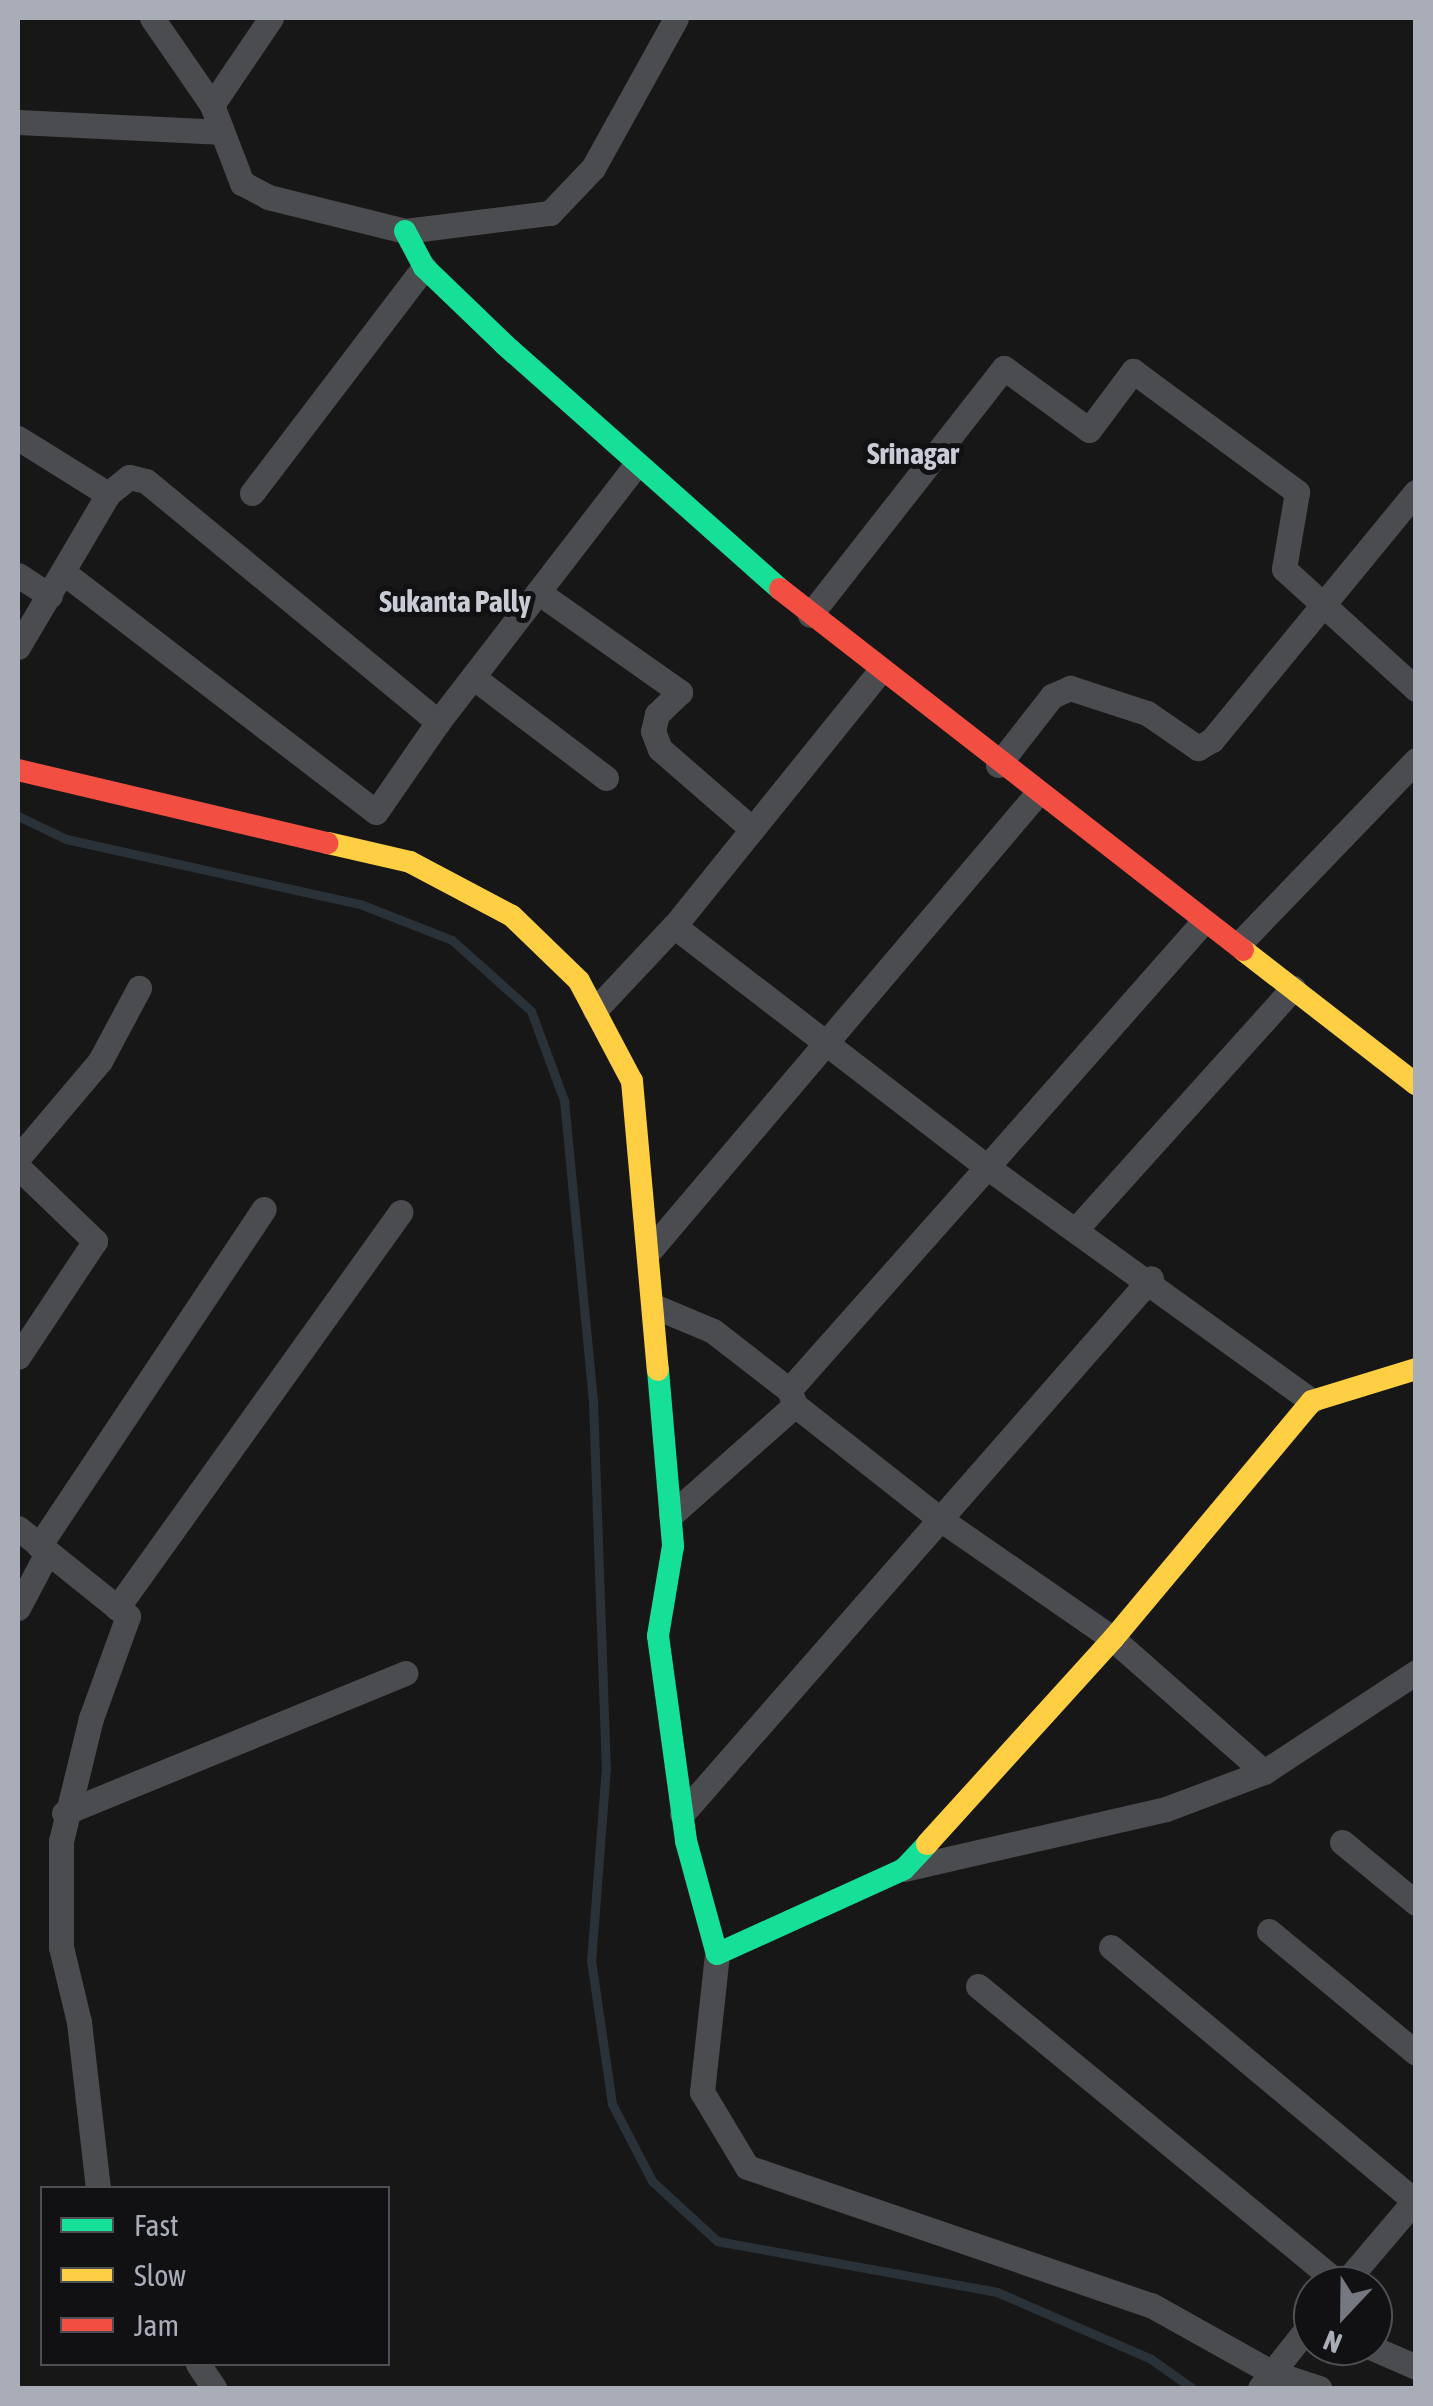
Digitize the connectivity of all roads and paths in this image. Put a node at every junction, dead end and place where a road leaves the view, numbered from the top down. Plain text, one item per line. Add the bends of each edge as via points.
1 (152, 18) edge
2 (271, 18) edge
3 (676, 18) edge
4 (212, 105) junction
5 (18, 122) edge
6 (222, 141) junction
7 (406, 231) junction
8 (424, 268) junction
9 (18, 438) edge
10 (635, 466) junction
11 (1416, 492) edge
12 (252, 493) dead end
13 (108, 494) junction
14 (64, 572) junction
15 (18, 575) edge
16 (538, 592) junction
17 (50, 596) junction
18 (1319, 602) junction
19 (810, 615) junction
20 (18, 646) edge
21 (880, 670) junction
22 (473, 677) junction
23 (1416, 688) edge
24 (438, 722) junction
25 (1416, 760) edge
26 (998, 765) junction
27 (18, 770) edge
28 (606, 778) dead end
29 (1036, 795) junction
30 (752, 830) junction
31 (1203, 922) junction
32 (674, 926) junction
33 (1239, 944) junction
34 (138, 988) dead end
35 (1293, 988) junction
36 (595, 1010) junction
37 (831, 1043) junction
38 (1416, 1084) edge
39 (18, 1158) edge
40 (18, 1167) edge
41 (987, 1167) junction
42 (264, 1210) dead end
43 (400, 1212) dead end
44 (1077, 1228) junction
45 (652, 1248) junction
46 (1150, 1278) junction
47 (656, 1307) junction
48 (18, 1357) edge
49 (1416, 1369) edge
50 (792, 1398) junction
51 (1312, 1401) junction
52 (671, 1515) junction
53 (940, 1519) junction
54 (18, 1528) edge
55 (43, 1549) junction
56 (18, 1608) edge
57 (117, 1608) junction
58 (1113, 1639) junction
59 (1416, 1672) edge
60 (406, 1674) dead end
61 (1264, 1772) junction
62 (64, 1813) junction
63 (682, 1814) junction
64 (1342, 1842) dead end
65 (904, 1869) junction
66 (1416, 1903) edge
67 (1269, 1931) dead end
68 (1111, 1947) dead end
69 (717, 1954) junction
70 (978, 1986) dead end
71 (1416, 2053) edge
72 (98, 2186) edge
73 (1415, 2200) edge
74 (1293, 2346) edge
75 (199, 2366) edge
76 (1265, 2380) edge
77 (214, 2388) edge
78 (1319, 2388) edge

1 - 4 street
2 - 4 street
3 - 7 street via 595,162 550,213
4 - 6 street
5 - 6 street
6 - 7 street via 242,183 268,197
7 - 8 street
8 - 10 street
8 - 12 street
9 - 13 street
10 - 16 street
10 - 19 street
11 - 18 street
13 - 14 street
13 - 24 street via 130,477 146,481
14 - 17 street
14 - 24 street via 376,812
15 - 17 street
16 - 22 street
16 - 30 street via 680,692 658,714 652,731 660,749
17 - 20 street
18 - 19 street via 1284,570 1297,492 1132,371 1089,430 1004,368
18 - 23 street
18 - 26 street via 1198,748 1148,713 1070,688 1052,696
19 - 21 street
21 - 26 street
21 - 30 street
22 - 24 street
22 - 28 street
25 - 33 street
26 - 29 street
27 - 36 street via 410,862 512,916 580,981
29 - 31 street
29 - 37 street
30 - 32 street
31 - 33 street
31 - 41 street
32 - 36 street
32 - 37 street
33 - 35 street
34 - 39 street via 100,1061
35 - 38 street
35 - 44 street
36 - 45 street via 632,1081
37 - 41 street
37 - 45 street
40 - 48 street via 95,1241
41 - 44 street
41 - 50 street
42 - 55 street
43 - 57 street
44 - 46 street
45 - 47 street
46 - 51 street
46 - 53 street
47 - 50 street via 714,1330
47 - 52 street
49 - 51 street
50 - 52 street
50 - 53 street
51 - 58 street
52 - 63 street via 658,1636
53 - 58 street
53 - 63 street
54 - 55 street
55 - 56 street
55 - 57 street
57 - 62 street via 128,1616
58 - 61 street
58 - 65 street
59 - 61 street
60 - 62 street
61 - 65 street via 1146,1814
62 - 72 street via 61,1948 79,2022
63 - 69 street
64 - 66 street
65 - 69 street
67 - 71 street
68 - 73 street
69 - 76 street via 702,2092 747,2167 1152,2305
70 - 73 street via 1342,2286
74 - 76 street
75 - 77 street
76 - 78 street

